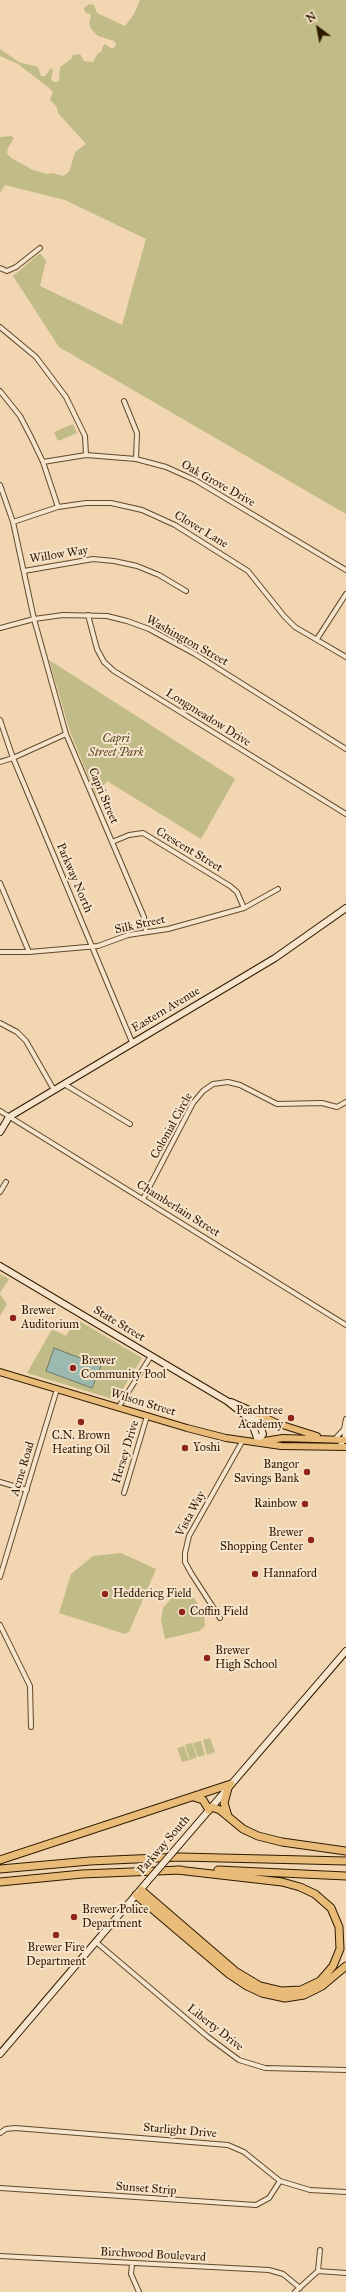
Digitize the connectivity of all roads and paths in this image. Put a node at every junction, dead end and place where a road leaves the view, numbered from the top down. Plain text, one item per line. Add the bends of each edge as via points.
1 (40, 248) dead end
2 (0, 268) edge
3 (0, 327) edge
4 (0, 391) edge
5 (124, 401) dead end
6 (86, 455) junction
7 (136, 459) junction
8 (44, 462) junction
9 (0, 485) edge
10 (58, 507) junction
11 (13, 522) junction
12 (346, 570) edge
13 (24, 571) junction
14 (186, 591) dead end
15 (346, 594) edge
16 (88, 615) junction
17 (34, 619) junction
18 (0, 628) edge
19 (317, 639) junction
20 (346, 657) edge
21 (0, 720) edge
22 (66, 734) junction
23 (346, 749) edge
24 (13, 758) junction
25 (0, 762) edge
26 (346, 814) edge
27 (112, 842) junction
28 (0, 883) edge
29 (278, 889) dead end
30 (244, 908) junction
31 (346, 908) edge
32 (146, 932) junction
33 (92, 947) junction
34 (0, 952) edge
35 (29, 952) junction
36 (0, 1023) edge
37 (132, 1042) junction
38 (64, 1084) junction
39 (54, 1090) junction
40 (346, 1102) edge
41 (0, 1112) edge
42 (9, 1117) junction
43 (130, 1124) dead end
44 (0, 1132) edge
45 (6, 1182) dead end
46 (0, 1192) edge
47 (143, 1199) junction
48 (0, 1266) edge
49 (346, 1325) edge
50 (151, 1356) junction
51 (0, 1372) edge
52 (57, 1389) junction
53 (228, 1401) junction
54 (118, 1408) junction
55 (247, 1409) junction
56 (147, 1416) junction
57 (346, 1419) edge
58 (344, 1429) junction
59 (326, 1439) junction
60 (335, 1439) junction
61 (243, 1440) junction
62 (346, 1440) edge
63 (258, 1441) junction
64 (338, 1447) junction
65 (346, 1447) edge
66 (0, 1482) edge
67 (27, 1490) junction
68 (124, 1493) dead end
69 (0, 1577) edge
70 (220, 1618) dead end
71 (0, 1625) edge
72 (346, 1651) edge
73 (31, 1727) dead end
74 (230, 1786) junction
75 (191, 1798) junction
76 (210, 1809) junction
77 (230, 1819) junction
78 (346, 1851) edge
79 (0, 1860) edge
80 (346, 1861) edge
81 (0, 1869) edge
82 (176, 1870) junction
83 (346, 1876) edge
84 (0, 1882) edge
85 (138, 1892) junction
86 (96, 1942) junction
87 (346, 1966) edge
88 (0, 2054) edge
89 (346, 2070) edge
90 (0, 2133) edge
91 (280, 2182) junction
92 (0, 2188) edge
93 (346, 2192) edge
94 (320, 2250) dead end
95 (0, 2256) edge
96 (132, 2264) junction
97 (318, 2271) junction
98 (346, 2273) edge
99 (300, 2288) junction
100 (139, 2292) edge
101 (295, 2292) edge

1 - 2 street via 16,267 7,271
3 - 6 street via 36,357 66,397 85,436
4 - 8 street via 20,416
5 - 7 street via 137,433
6 - 7 street, Oak Grove Drive
6 - 8 street, Oak Grove Drive
7 - 12 street, Oak Grove Drive via 166,467 195,480
8 - 10 street
9 - 11 street, Capri Street
10 - 11 street, Clover Lane
10 - 19 street, Clover Lane via 111,503 142,510 175,525 248,571 295,627
11 - 13 street, Capri Street
13 - 14 street, Willow Way via 93,559 114,561 137,566 159,575
13 - 17 street, Capri Street
15 - 19 street
16 - 17 street, Washington Street
16 - 23 street, Washington Street via 107,616 150,629
16 - 26 street, Longmeadow Drive via 97,649 104,662 114,671
17 - 18 street, Washington Street
17 - 22 street, Capri Street
19 - 20 street, Clover Lane
21 - 24 street, Parkway North
22 - 24 street
22 - 27 street, Capri Street
24 - 25 street
24 - 33 street, Parkway North
27 - 30 street, Crescent Street via 143,833 230,886 237,892
27 - 32 street, Capri Street via 144,917
28 - 35 street
29 - 30 street, Silk Street
30 - 32 street, Silk Street via 168,929
31 - 37 main road, Eastern Avenue via 275,958
32 - 33 street, Silk Street
33 - 35 street, Silk Street
33 - 37 street, Parkway North
34 - 35 street, Silk Street
36 - 39 street via 17,1032 26,1041
37 - 38 main road, Eastern Avenue
38 - 39 main road, Eastern Avenue
38 - 43 street
39 - 42 main road, Eastern Avenue
40 - 47 street, Colonial Circle via 337,1107 322,1103 277,1104 240,1085 228,1082 213,1084 193,1103
41 - 42 street, Chamberlain Street
42 - 44 main road, Eastern Avenue
42 - 47 street, Chamberlain Street
45 - 46 street
47 - 49 street, Chamberlain Street
48 - 50 main road, State Street
50 - 53 main road, State Street
50 - 54 street
51 - 52 main road, Wilson Street
52 - 54 main road, Wilson Street
52 - 67 street, Acme Road
53 - 55 main road, State Street
53 - 63 main road, State Street via 251,1420
54 - 56 main road, Wilson Street
55 - 59 main road via 279,1424
55 - 63 main road, State Street via 261,1426 263,1434
56 - 61 main road, Wilson Street via 202,1432
56 - 68 street, Hersey Drive
57 - 58 street
58 - 60 street
58 - 62 street
59 - 60 main road, Wilson Street
59 - 63 main road, Wilson Street via 283,1438
60 - 62 main road, Wilson Street
61 - 63 main road, Wilson Street
61 - 70 street, Vista Way via 189,1536 185,1553 185,1562 190,1573
62 - 64 street
63 - 64 main road, Wilson Street via 281,1446
64 - 65 main road, Wilson Street
66 - 67 street
67 - 69 street, Acme Road
71 - 73 street via 30,1686
72 - 74 main road, Parkway South
74 - 75 highway
74 - 76 main road, Parkway South
74 - 77 highway via 225,1798 225,1808
75 - 76 highway via 203,1800
75 - 79 highway
76 - 77 highway via 220,1810
76 - 85 main road, Parkway South, bridge
77 - 78 highway via 246,1831 263,1838
80 - 81 highway via 181,1857 83,1861
82 - 83 highway via 248,1870
82 - 84 highway via 82,1874
82 - 85 highway via 282,1882 315,1894 331,1908 339,1927 340,1949 333,1966 320,1981 304,1989 285,1992 260,1986 235,1971
85 - 86 main road, Parkway South
85 - 87 highway via 228,1974 262,1993 285,1998 308,1994
86 - 88 main road, Parkway South
86 - 89 street, Liberty Drive via 239,2060 265,2068
90 - 91 street, Starlight Drive via 6,2129 16,2128 228,2145 244,2152
91 - 92 street, Sunset Strip via 268,2198 256,2205
91 - 93 street, Starlight Drive via 310,2190
94 - 97 street
95 - 96 street, Birchwood Boulevard
96 - 99 street, Birchwood Boulevard via 269,2270 283,2274
96 - 100 street via 131,2274
97 - 98 street
97 - 99 street
99 - 101 street

